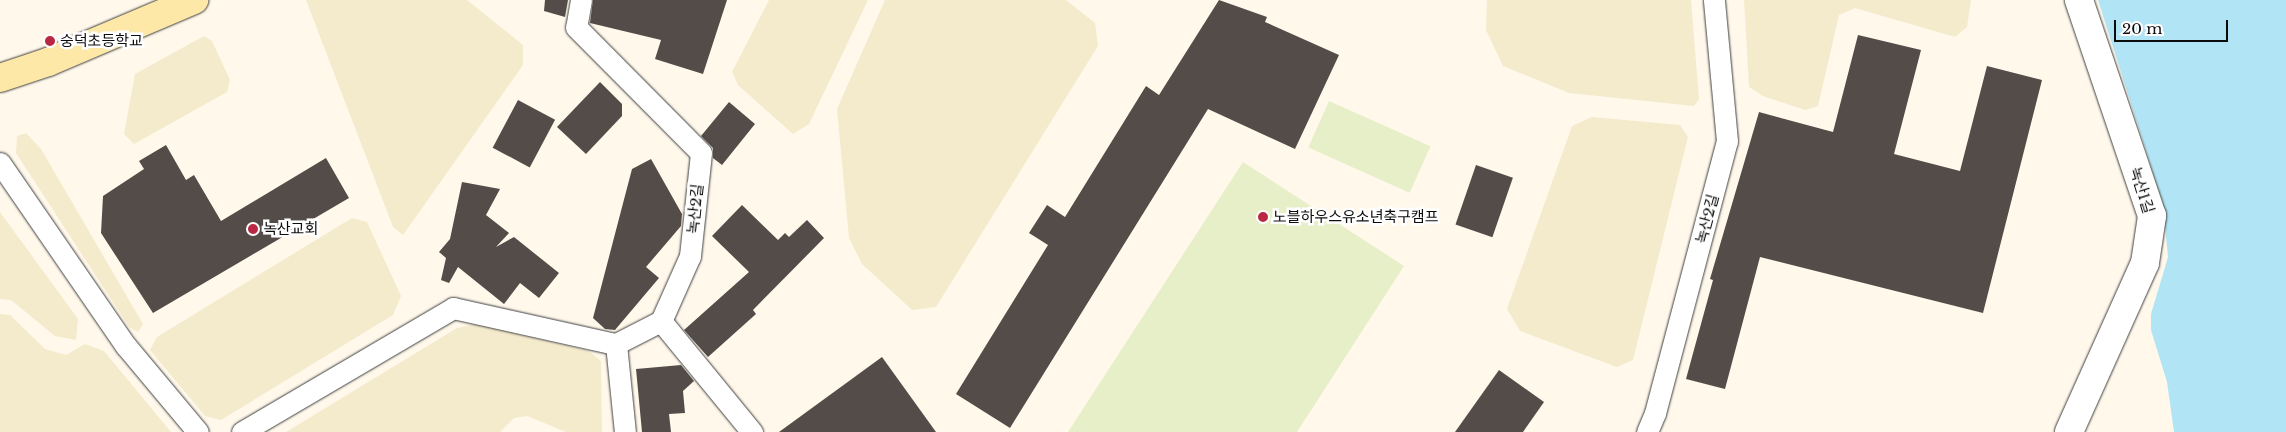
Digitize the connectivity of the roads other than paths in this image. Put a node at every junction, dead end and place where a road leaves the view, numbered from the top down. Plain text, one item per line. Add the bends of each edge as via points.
1 (194, 0) edge
2 (581, 0) edge
3 (1714, 0) edge
4 (2079, 0) edge
5 (0, 78) edge
6 (0, 163) edge
7 (661, 321) junction
8 (616, 344) junction
9 (198, 432) edge
10 (242, 432) edge
11 (625, 432) edge
12 (752, 432) edge
13 (1647, 432) edge
14 (2069, 432) edge

1 - 5 main road via 48,62
2 - 7 lane, 녹산2길 via 576,27 701,153 690,256
3 - 13 lane, 녹산2길 via 1727,141 1655,413
4 - 14 street, 녹산1길 via 2152,216 2146,263
6 - 9 lane via 126,346
7 - 8 lane
7 - 12 lane
8 - 10 lane via 453,308
8 - 11 lane

